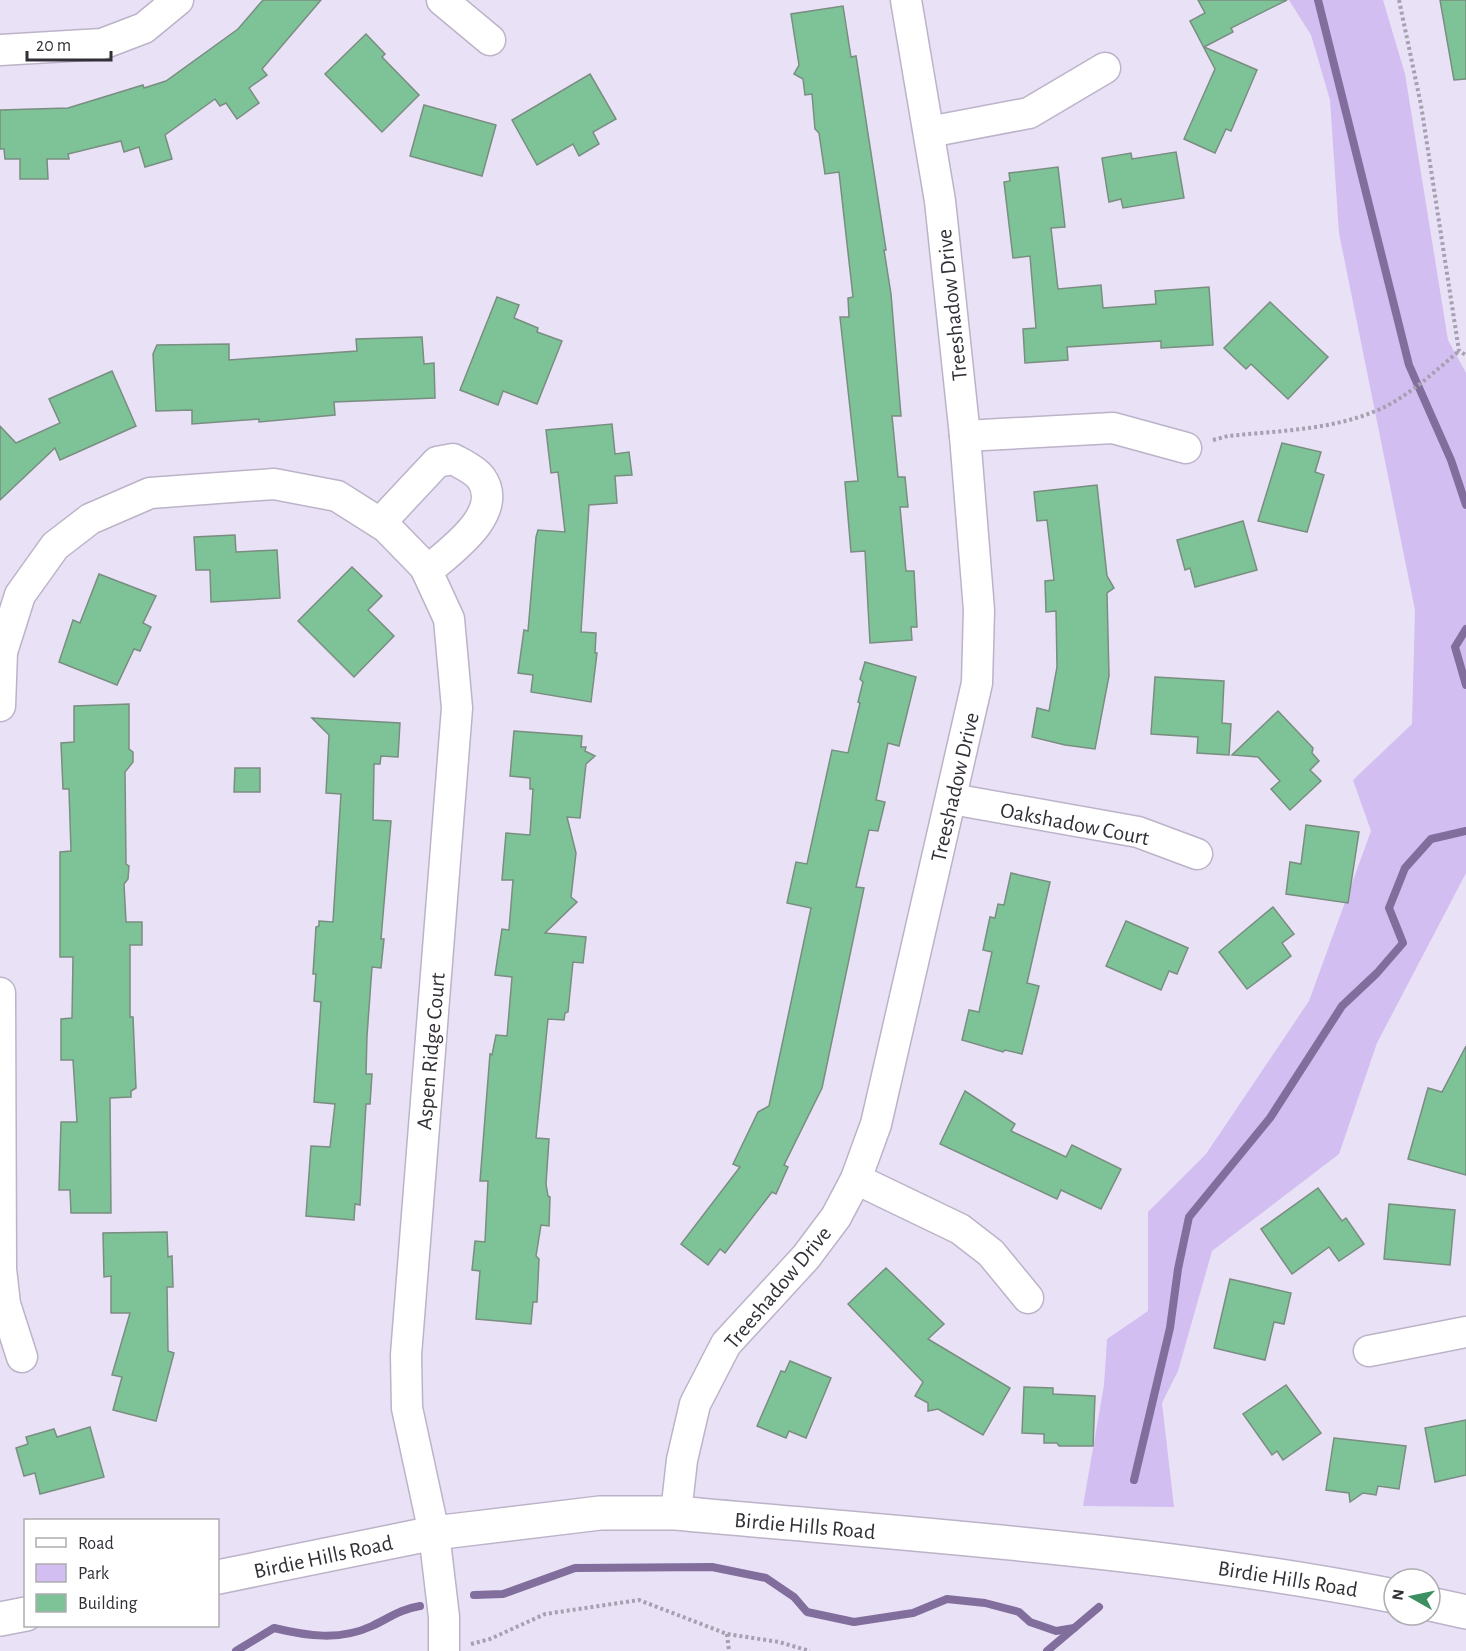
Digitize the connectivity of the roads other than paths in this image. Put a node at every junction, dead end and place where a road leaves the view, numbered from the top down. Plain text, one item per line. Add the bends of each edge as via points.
1 (178, 0) edge
2 (442, 0) edge
3 (906, 0) edge
4 (490, 40) dead end
5 (0, 50) edge
6 (1105, 68) dead end
7 (929, 132) junction
8 (965, 436) junction
9 (1186, 448) road end
10 (380, 523) junction
11 (427, 571) junction
12 (0, 706) edge
13 (952, 799) junction
14 (1197, 854) dead end
15 (0, 993) edge
16 (856, 1179) junction
17 (1028, 1298) dead end
18 (1466, 1332) edge
19 (1369, 1351) dead end
20 (22, 1357) dead end
21 (676, 1513) junction
22 (434, 1533) junction
23 (219, 1577) edge
24 (1382, 1594) edge
25 (1442, 1607) edge
26 (1466, 1612) edge
27 (24, 1614) edge
28 (0, 1619) edge
29 (456, 1648) edge

1 - 5 street via 144,28 102,44
2 - 4 street
3 - 7 street, Treeshadow Drive
6 - 7 street via 1029,113
7 - 8 street, Treeshadow Drive
8 - 9 street via 1113,428
8 - 13 street, Treeshadow Drive via 979,610 977,683
10 - 11 street, Aspen Ridge Court
10 - 11 street via 437,462 453,459 480,476 487,490 474,531
10 - 12 street, Aspen Ridge Court via 337,496 274,484 150,493 90,519 55,546 20,595 2,652
11 - 22 street, Aspen Ridge Court via 449,619 457,708 406,1355 407,1408
13 - 14 street, Oakshadow Court via 1138,832
13 - 16 street, Treeshadow Drive via 876,1124
15 - 20 street via 1,1269 5,1304
16 - 17 street via 960,1229 992,1253
16 - 21 street, Treeshadow Drive via 836,1217 806,1257 726,1344 696,1404 682,1460
18 - 19 street
21 - 22 main road, Birdie Hills Road via 600,1513
21 - 24 main road, Birdie Hills Road via 1194,1564 1285,1575
22 - 23 main road, Birdie Hills Road
22 - 29 street, Aspen Ridge Court via 444,1617
25 - 26 main road
27 - 28 main road

